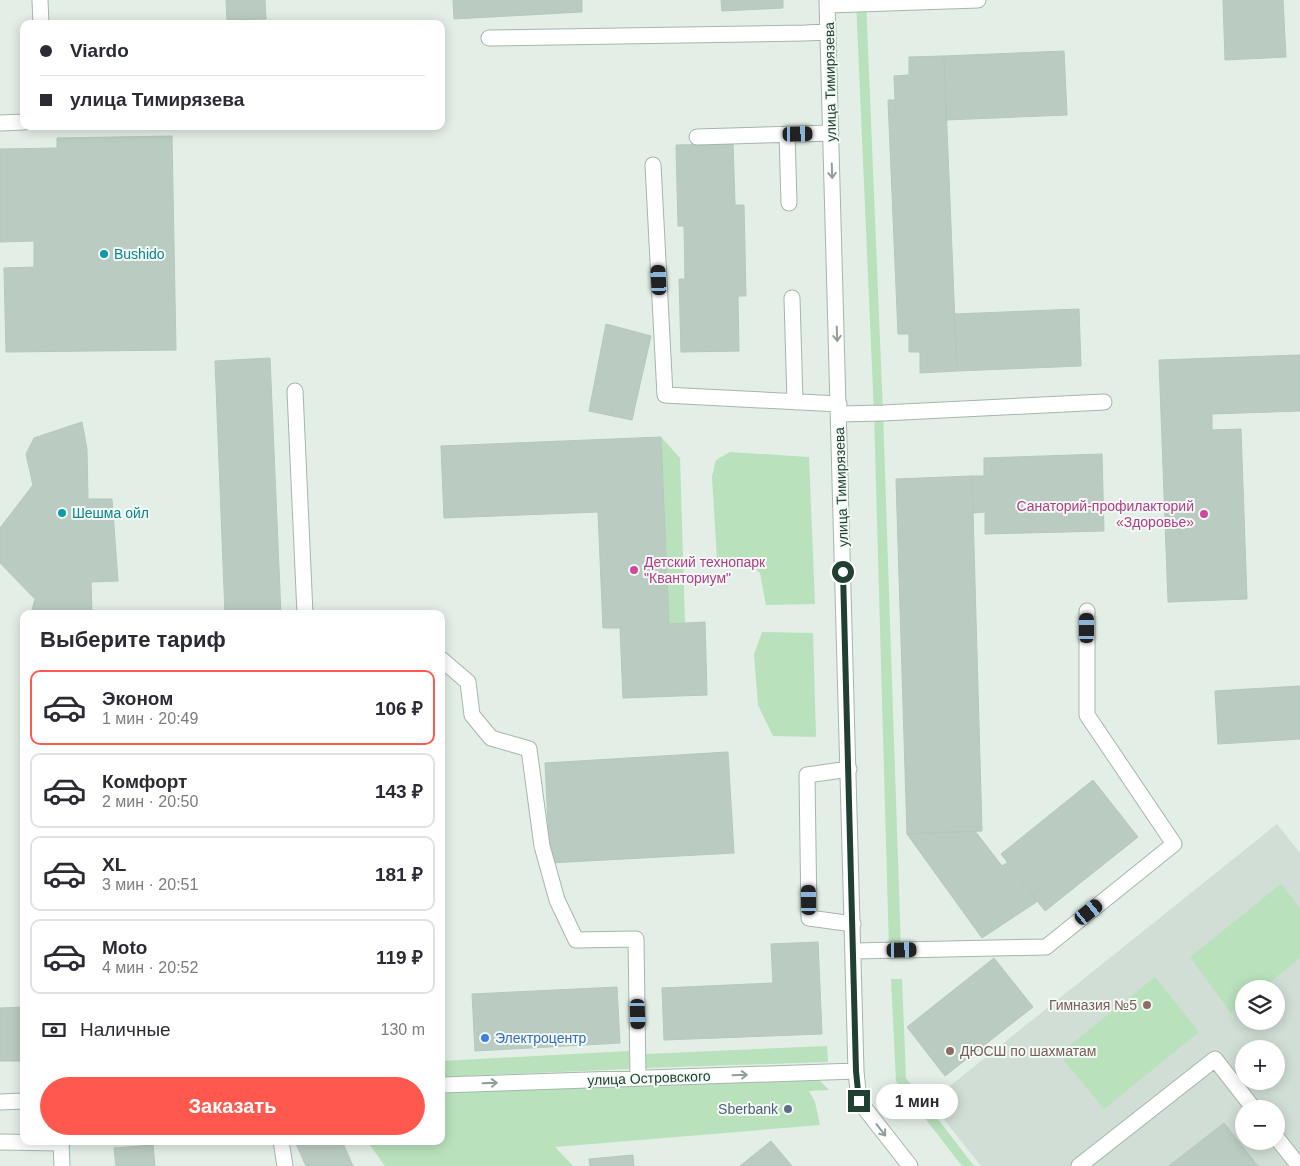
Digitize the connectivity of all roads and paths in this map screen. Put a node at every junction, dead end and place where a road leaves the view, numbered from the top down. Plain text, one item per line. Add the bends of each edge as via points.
1 (40, 0) edge
2 (978, 0) edge
3 (828, 3) edge
4 (41, 20) edge
5 (828, 32) junction
6 (489, 38) dead end
7 (20, 122) edge
8 (0, 123) edge
9 (831, 133) junction
10 (787, 134) junction
11 (697, 136) dead end
12 (653, 165) dead end
13 (789, 203) dead end
14 (792, 298) dead end
15 (296, 391) dead end
16 (796, 402) junction
17 (1104, 402) dead end
18 (839, 409) junction
19 (305, 610) edge
20 (1087, 611) dead end
21 (445, 662) edge
22 (849, 770) junction
23 (853, 924) junction
24 (854, 951) junction
25 (856, 1071) junction
26 (638, 1078) junction
27 (445, 1085) edge
28 (1247, 1100) edge
29 (0, 1102) edge
30 (20, 1102) edge
31 (0, 1142) edge
32 (20, 1142) edge
33 (62, 1145) edge
34 (282, 1145) edge
35 (1285, 1148) edge
36 (1089, 1163) edge
37 (905, 1164) edge
38 (62, 1166) edge
39 (285, 1166) edge
40 (1299, 1166) edge

1 - 4 street
2 - 3 street
3 - 5 street, улица Тимирязева
5 - 6 street
5 - 9 street, улица Тимирязева
7 - 8 street
9 - 10 street
9 -> 18 street, улица Тимирязева
10 - 11 street
10 - 13 street
12 - 16 street via 665,394
14 - 16 street
15 - 19 street
16 - 18 street
17 - 18 street via 883,413
18 - 22 street, улица Тимирязева
20 - 24 street via 1087,715 1174,844 1046,947
21 - 26 street via 468,682 472,715 491,738 529,749 542,846 557,900 576,940 636,939
22 - 23 street, улица Тимирязева
22 - 23 street via 807,775 809,918
23 - 24 street, улица Тимирязева
24 - 25 street, улица Тимирязева
26 -> 25 street, улица Островского
25 -> 37 street, улица Тимирязева via 859,1101
27 -> 26 street, улица Островского
28 - 36 street via 1215,1059
29 - 30 street
31 - 32 street
33 - 38 street
34 - 39 street
35 - 40 street

